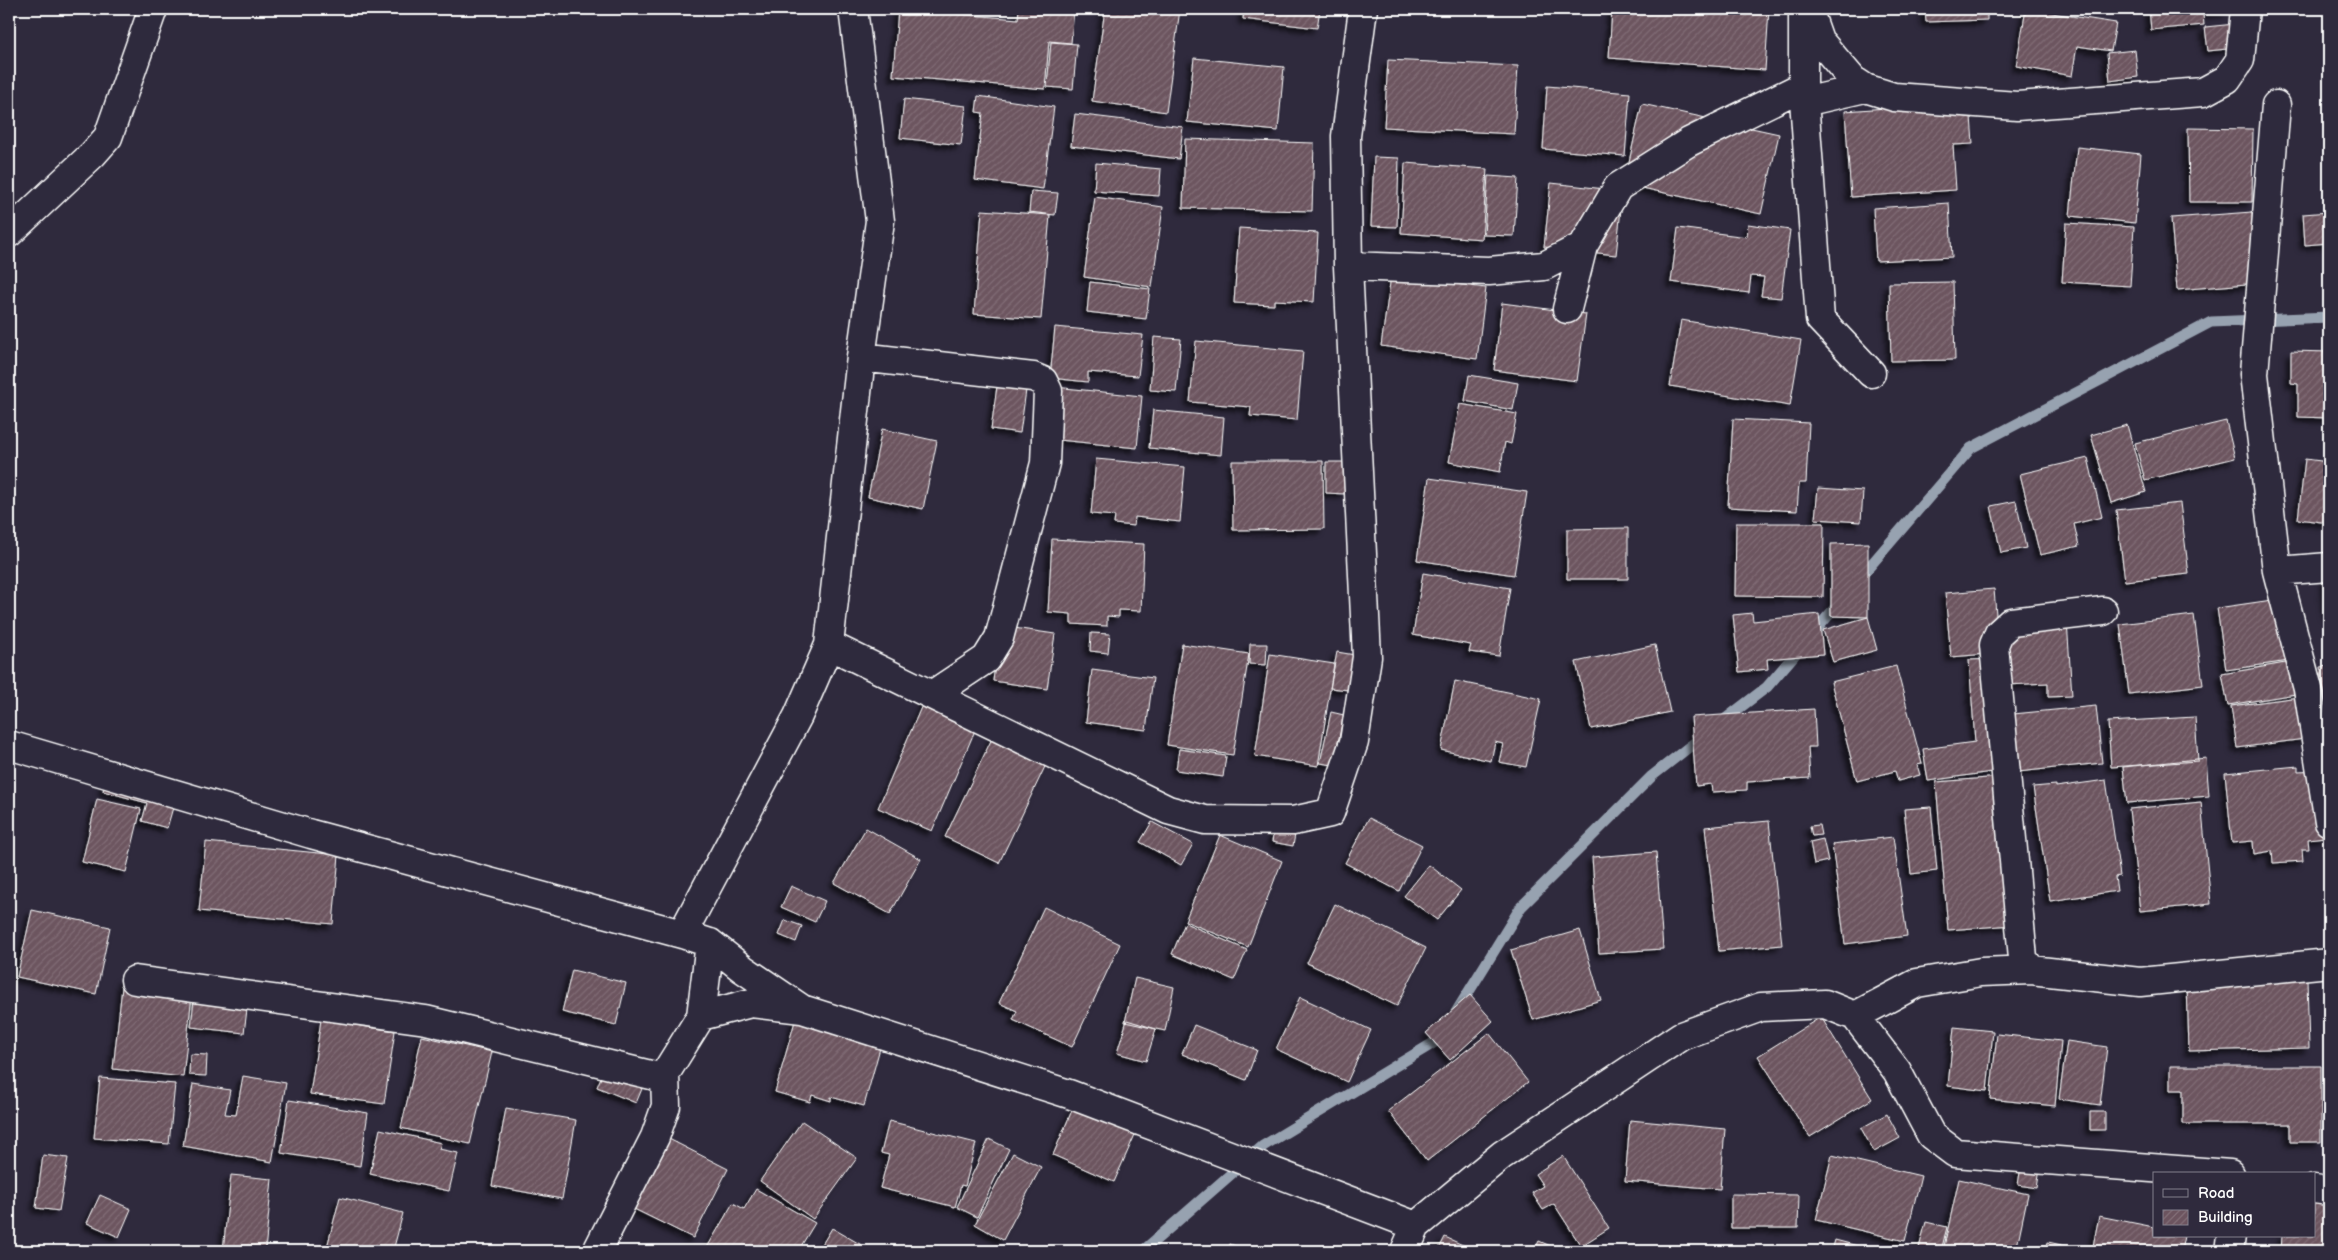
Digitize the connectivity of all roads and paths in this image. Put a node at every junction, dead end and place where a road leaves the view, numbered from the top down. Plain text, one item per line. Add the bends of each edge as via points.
1 (153, 9) edge
2 (853, 9) edge
3 (1364, 9) edge
4 (1803, 9) edge
5 (1808, 9) edge
6 (2245, 9) edge
7 (1865, 88) junction
8 (1803, 94) junction
9 (2276, 105) dead end
10 (9, 233) edge
11 (1583, 246) junction
12 (1348, 266) junction
13 (1567, 309) dead end
14 (861, 357) junction
15 (1870, 372) dead end
16 (2329, 567) edge
17 (2277, 571) junction
18 (2103, 611) dead end
19 (829, 645) junction
20 (932, 695) junction
21 (9, 745) edge
22 (2329, 822) edge
23 (682, 934) junction
24 (710, 943) junction
25 (2329, 963) edge
26 (2031, 970) junction
27 (135, 980) dead end
28 (802, 1009) junction
29 (701, 1016) junction
30 (1854, 1016) junction
31 (665, 1074) junction
32 (2204, 1172) edge
33 (2316, 1189) edge
34 (2329, 1192) edge
35 (1416, 1226) junction
36 (2232, 1238) edge
37 (597, 1251) edge
38 (1405, 1251) edge
39 (2229, 1251) edge

1 - 10 street via 108,137
2 - 14 street via 880,221
3 - 12 street via 1346,136
4 - 8 street
5 - 7 street via 1819,40 1853,80
6 - 7 street via 2240,60 2227,80 2203,92 2017,106 1894,97
7 - 8 street
8 - 11 street via 1688,142 1618,187
8 - 15 street via 1820,319
9 - 17 street via 2254,374
11 - 12 street via 1544,266 1489,271
11 - 13 street
12 - 20 street via 1368,657 1354,742 1330,813 1293,821 1205,820 1168,810
14 - 19 street
14 - 20 street via 1033,377 1043,381 1048,391 1045,463 999,638 986,659
16 - 17 street
17 - 22 street via 2308,689
18 - 26 street via 2011,622 1999,633 1994,645 2023,958
19 - 20 street
19 - 23 street via 798,716
21 - 23 street via 311,834
23 - 24 street
24 - 28 street
24 - 29 street
25 - 26 street via 2140,982
26 - 30 street via 1981,972 1917,983
27 - 31 street via 426,1020 655,1076
28 - 29 street via 751,1003
28 - 35 street via 1069,1094
29 - 31 street
30 - 32 street via 1897,1071 1931,1135 1955,1153
30 - 35 street via 1824,1004 1762,1007 1681,1036 1502,1155
31 - 37 street via 666,1106 655,1136
33 - 34 street
35 - 38 street
36 - 39 street

